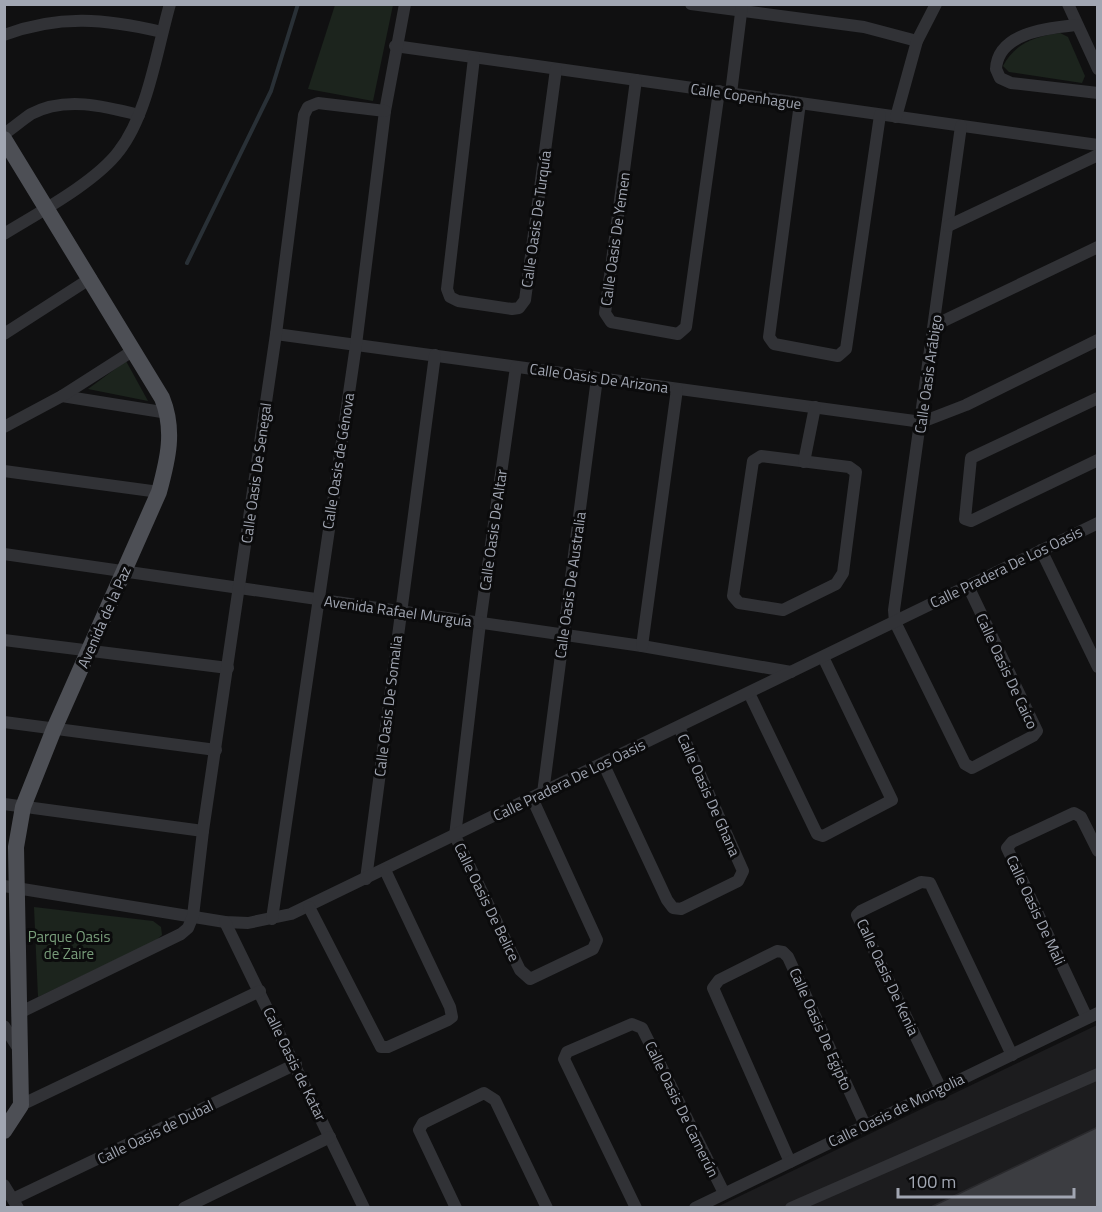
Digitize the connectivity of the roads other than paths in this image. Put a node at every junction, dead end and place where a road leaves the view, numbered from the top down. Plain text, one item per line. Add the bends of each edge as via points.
1 (170, 4) edge
2 (405, 4) edge
3 (691, 4) edge
4 (936, 4) edge
5 (1068, 4) edge
6 (742, 8) edge
7 (1077, 25) junction
8 (162, 32) junction
9 (4, 35) edge
10 (917, 41) junction
11 (395, 46) junction
12 (474, 58) junction
13 (556, 69) junction
14 (1098, 69) edge
15 (636, 80) junction
16 (725, 92) junction
17 (1098, 93) edge
18 (800, 104) junction
19 (384, 111) junction
20 (139, 115) junction
21 (880, 115) junction
22 (896, 117) junction
23 (961, 126) junction
24 (4, 136) edge
25 (1098, 145) edge
26 (1098, 154) edge
27 (46, 208) junction
28 (948, 226) junction
29 (4, 234) edge
30 (1098, 246) edge
31 (91, 278) junction
32 (935, 325) junction
33 (4, 334) edge
34 (276, 334) junction
35 (1098, 340) edge
36 (356, 345) junction
37 (134, 350) junction
38 (435, 356) junction
39 (516, 367) junction
40 (597, 378) junction
41 (677, 389) junction
42 (62, 396) junction
43 (1098, 398) edge
44 (815, 407) junction
45 (168, 414) junction
46 (922, 422) junction
47 (4, 427) edge
48 (1098, 460) edge
49 (804, 462) junction
50 (4, 471) edge
51 (159, 492) junction
52 (1098, 523) edge
53 (1041, 550) junction
54 (4, 554) edge
55 (124, 571) junction
56 (968, 586) junction
57 (239, 590) junction
58 (317, 599) junction
59 (400, 611) junction
60 (895, 622) junction
61 (480, 623) junction
62 (563, 634) junction
63 (4, 640) edge
64 (642, 646) junction
65 (88, 652) junction
66 (823, 657) junction
67 (1098, 667) edge
68 (228, 668) junction
69 (792, 672) junction
70 (749, 693) junction
71 (4, 722) edge
72 (679, 727) junction
73 (54, 729) junction
74 (216, 750) junction
75 (603, 763) junction
76 (537, 796) junction
77 (4, 804) edge
78 (23, 807) junction
79 (203, 831) junction
80 (455, 836) junction
81 (1098, 851) edge
82 (385, 870) junction
83 (366, 879) junction
84 (10, 887) edge
85 (309, 907) junction
86 (193, 916) junction
87 (272, 919) junction
88 (225, 922) junction
89 (260, 991) junction
90 (19, 1012) junction
91 (1092, 1016) edge
92 (4, 1026) edge
93 (20, 1052) junction
94 (1012, 1055) junction
95 (296, 1064) junction
96 (1098, 1074) edge
97 (941, 1089) junction
98 (21, 1105) junction
99 (865, 1125) junction
100 (4, 1131) edge
101 (330, 1137) junction
102 (790, 1162) junction
103 (4, 1185) edge
104 (724, 1193) junction
105 (16, 1203) edge
106 (184, 1208) edge
107 (364, 1208) edge
108 (456, 1208) edge
109 (547, 1208) edge
110 (636, 1208) edge
111 (695, 1208) edge
112 (791, 1208) edge

1 - 8 street
2 - 11 street, Calle Oasis de Génova
3 - 6 street
4 - 10 street
5 - 7 street
6 - 10 street via 864,27
6 - 16 street
7 - 14 street
7 - 17 street via 1042,29 1017,39 1001,54 996,69 1000,78 1011,83
8 - 9 street via 113,21 86,21 33,25
8 - 20 street
10 - 22 street
11 - 12 street, Calle Copenhague
11 - 19 street, Calle Oasis de Génova
12 - 13 street, Calle Copenhague
12 - 13 street, Calle Oasis De Turquía via 447,289 450,297 458,301 512,309 519,308 525,300
13 - 15 street, Calle Copenhague
15 - 16 street, Calle Copenhague
15 - 16 street, Calle Oasis De Yemen via 605,314 611,322 678,334 686,327
16 - 18 street, Calle Copenhague
18 - 21 street, Calle Copenhague
18 - 21 street via 769,337 771,341 838,356 843,354
19 - 34 street, Calle Oasis De Senegal via 318,103 308,107 304,115
19 - 36 street, Calle Oasis de Génova
20 - 24 street via 103,105 69,104 32,114
20 - 27 street via 119,152 103,168
21 - 22 street, Calle Copenhague
22 - 23 street, Calle Copenhague
23 - 25 street, Calle Copenhague
23 - 28 street, Calle Oasis Arábigo
24 - 27 main road, Avenida de la Paz
26 - 28 street
27 - 29 street
27 - 31 main road, Avenida de la Paz
28 - 32 street, Calle Oasis Arábigo
30 - 32 street
31 - 33 street
31 - 37 main road, Avenida de la Paz
32 - 46 street, Calle Oasis Arábigo
34 - 36 street, Calle Oasis De Arizona
34 - 57 street, Calle Oasis De Senegal
35 - 46 street via 966,405
36 - 38 street, Calle Oasis De Arizona
36 - 58 street, Calle Oasis de Génova
37 - 42 street
37 - 45 main road, Avenida de la Paz
38 - 39 street, Calle Oasis De Arizona
38 - 59 street, Calle Oasis De Somalia
39 - 40 street, Calle Oasis De Arizona
39 - 61 street, Calle Oasis De Altar
40 - 41 street, Calle Oasis De Arizona
40 - 62 street, Calle Oasis De Australia
41 - 44 street, Calle Oasis De Arizona
41 - 64 street
42 - 45 street
42 - 47 street
43 - 48 street via 970,458 963,517 971,521
44 - 46 street, Calle Oasis De Arizona
44 - 49 street
45 - 51 main road, Avenida de la Paz via 168,458
46 - 60 street, Calle Oasis Arábigo via 895,597
49 - 49 street via 761,456 753,461 733,596 739,603 783,610 830,588 843,573 856,472
50 - 51 street
51 - 55 main road, Avenida de la Paz
52 - 53 street, Calle Pradera De Los Oasis
53 - 56 street, Calle Pradera De Los Oasis
53 - 67 street
54 - 55 street, Avenida Rafael Murguía
55 - 57 street, Avenida Rafael Murguía
55 - 65 main road, Avenida de la Paz
56 - 60 street, Calle Pradera De Los Oasis
56 - 60 street, Calle Oasis De Caico via 1037,731 974,767 965,764
57 - 58 street, Avenida Rafael Murguía
57 - 68 street, Calle Oasis De Senegal
58 - 59 street, Avenida Rafael Murguía
58 - 87 street, Calle Oasis de Génova
59 - 61 street, Avenida Rafael Murguía
59 - 83 street, Calle Oasis De Somalia
60 - 66 street, Calle Pradera De Los Oasis
61 - 62 street, Avenida Rafael Murguía
61 - 80 street, Calle Oasis De Altar
62 - 64 street, Avenida Rafael Murguía
62 - 76 street, Calle Oasis De Australia
63 - 65 street
64 - 69 street, Avenida Rafael Murguía
65 - 68 street
65 - 73 main road, Avenida de la Paz
66 - 69 street, Calle Pradera De Los Oasis
66 - 70 street via 891,798 888,804 823,836 817,834
68 - 74 street, Calle Oasis De Senegal
69 - 70 street, Calle Pradera De Los Oasis
70 - 72 street, Calle Pradera De Los Oasis
71 - 73 street
72 - 75 street, Calle Pradera De Los Oasis
72 - 75 street, Calle Oasis De Ghana via 743,871 738,881 681,909 673,908 668,900
73 - 74 street
73 - 78 main road, Avenida de la Paz
74 - 79 street, Calle Oasis De Senegal
75 - 76 street, Calle Pradera De Los Oasis
76 - 80 street, Calle Pradera De Los Oasis
76 - 80 street, Calle Oasis De Belice via 597,940 593,949 555,968 534,978 523,974
77 - 78 street
78 - 79 street
78 - 84 main road, Avenida de la Paz
79 - 86 street, Calle Oasis De Senegal
80 - 82 street, Calle Pradera De Los Oasis
81 - 91 street, Calle Oasis De Mali via 1081,817 1074,813 1012,842 1007,848
82 - 83 street, Calle Pradera De Los Oasis
82 - 85 street via 450,1007 452,1015 448,1020 381,1047
83 - 85 street, Calle Pradera De Los Oasis
84 - 86 street, Calle Pradera De Los Oasis
84 - 90 main road, Avenida de la Paz
85 - 87 street, Calle Pradera De Los Oasis
86 - 88 street, Calle Pradera De Los Oasis
86 - 90 street via 181,934
87 - 88 street, Calle Pradera De Los Oasis
88 - 89 street, Calle Oasis de Katar
89 - 95 street, Calle Oasis de Katar
89 - 98 street
90 - 93 main road, Avenida de la Paz
91 - 94 street, Calle Oasis de Mongolia
92 - 93 street
93 - 98 main road, Avenida de la Paz
94 - 97 street, Calle Oasis de Mongolia
94 - 97 street, Calle Oasis De Kenia via 930,884 923,881 911,886 857,915
95 - 101 street, Calle Oasis de Katar
95 - 105 street, Calle Oasis de Dubal
96 - 112 street
97 - 99 street, Calle Oasis de Mongolia
98 - 100 main road
99 - 102 street, Calle Oasis de Mongolia
99 - 102 street, Calle Oasis De Egipto via 788,957 777,951 719,980 713,988
101 - 106 street
101 - 107 street, Calle Oasis de Katar
102 - 104 street, Calle Oasis de Mongolia
103 - 105 street
104 - 110 street, Calle Oasis De Camerún via 642,1028 632,1024 567,1052 564,1059
104 - 111 street, Calle Oasis de Mongolia
108 - 109 street via 419,1130 423,1123 484,1093 495,1100

